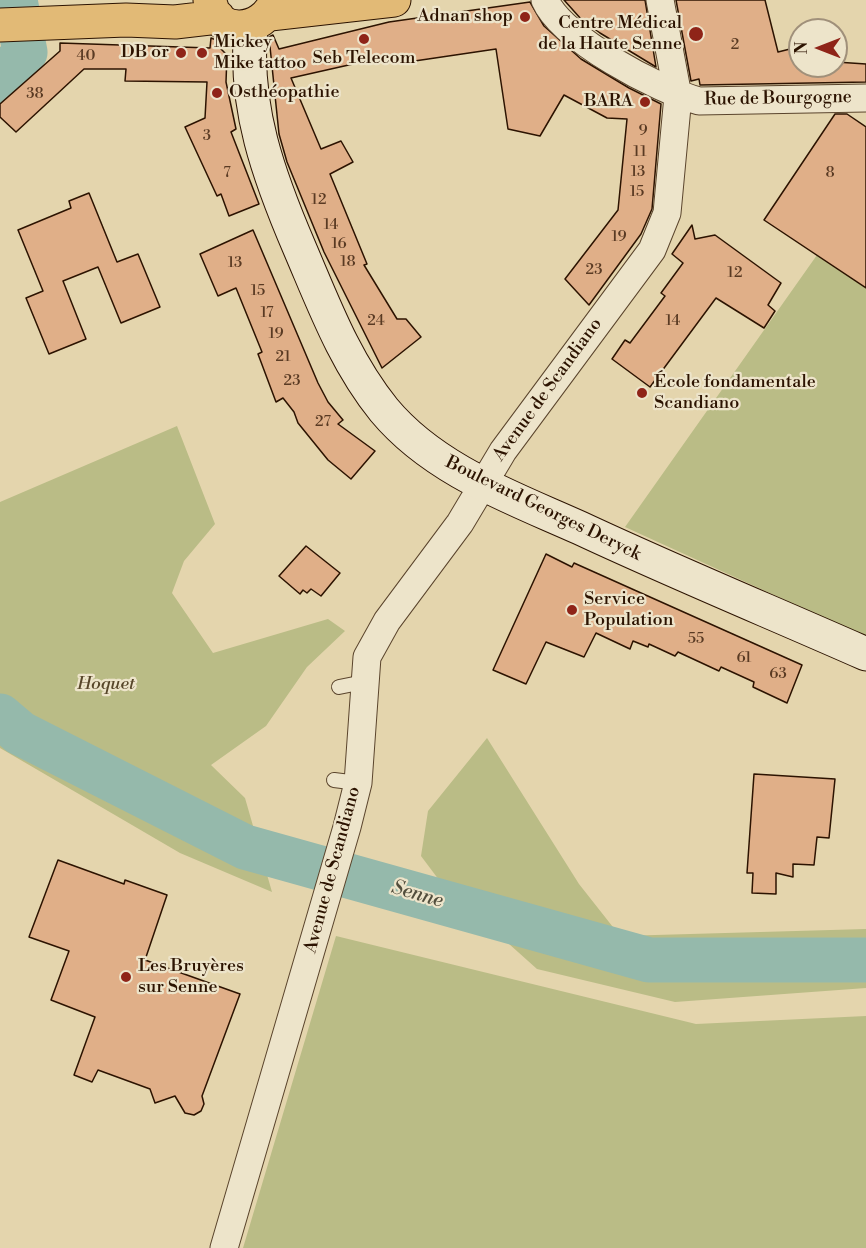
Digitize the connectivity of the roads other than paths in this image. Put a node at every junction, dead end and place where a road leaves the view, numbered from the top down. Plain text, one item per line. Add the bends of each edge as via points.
1 (181, 0) edge
2 (394, 0) edge
3 (545, 0) edge
4 (660, 0) edge
5 (336, 2) edge
6 (242, 14) edge
7 (126, 20) junction
8 (0, 25) edge
9 (678, 96) junction
10 (866, 98) edge
11 (483, 484) junction
12 (866, 654) edge
13 (224, 1248) edge

1 - 7 main road
2 - 5 main road
3 - 9 street, Rue de Bourgogne via 566,27 641,78
4 - 9 street, Avenue de Scandiano
5 - 6 main road via 306,11
6 - 7 main road via 175,22
6 - 11 street, Boulevard Georges Deryck via 254,119 274,189 343,349 385,410 432,455
7 - 8 main road
9 - 10 street, Rue de Bourgogne via 699,101
9 - 11 street, Avenue de Scandiano via 667,213 652,250 557,376
11 - 12 street, Boulevard Georges Deryck
11 - 13 street, Avenue de Scandiano via 460,523 387,621 352,685 370,729 346,782 347,827

